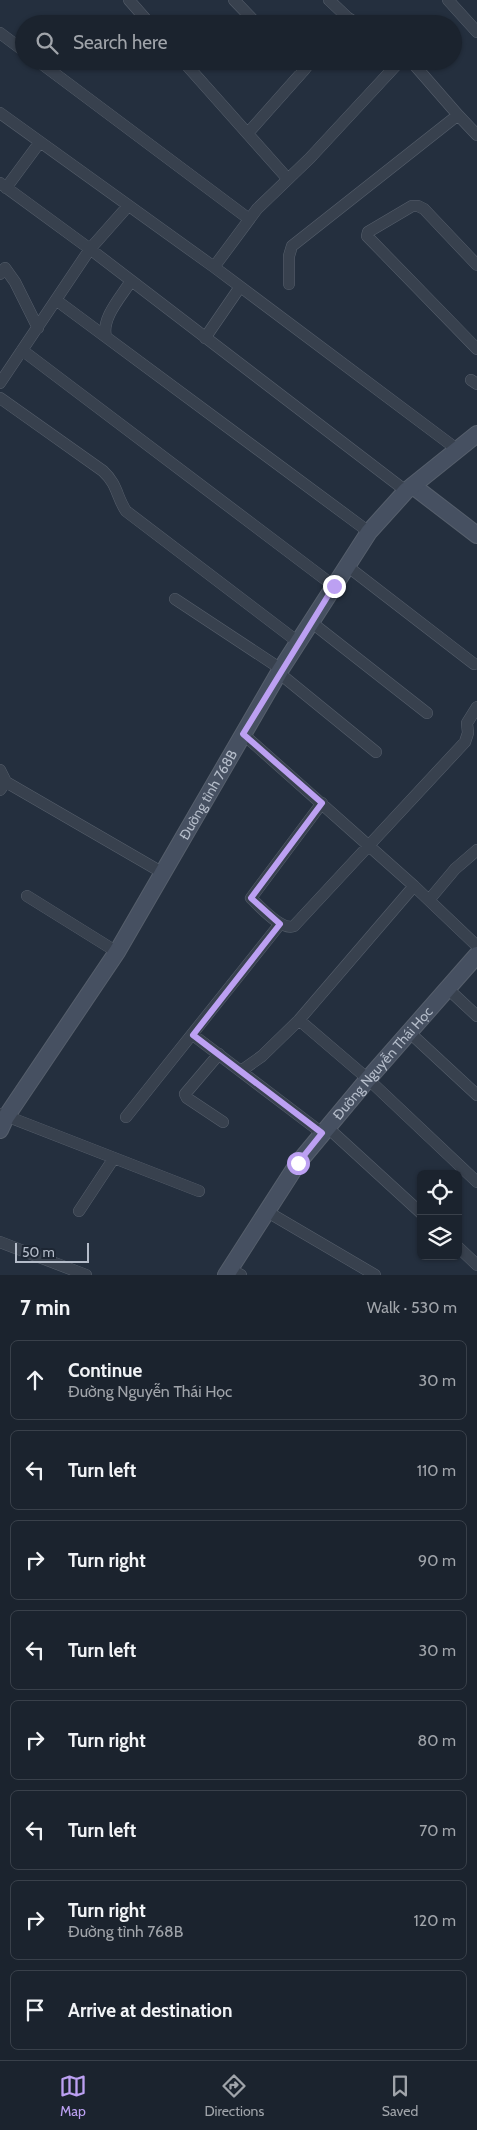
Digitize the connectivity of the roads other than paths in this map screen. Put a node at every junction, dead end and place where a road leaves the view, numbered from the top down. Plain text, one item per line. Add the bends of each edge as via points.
1 (129, 0) edge
2 (234, 0) edge
3 (329, 0) edge
4 (448, 0) edge
5 (142, 15) edge
6 (248, 15) edge
7 (340, 15) edge
8 (462, 15) edge
9 (462, 15) edge
10 (477, 32) edge
11 (0, 33) edge
12 (15, 44) edge
13 (50, 70) edge
14 (191, 70) edge
15 (303, 70) edge
16 (392, 70) edge
17 (420, 70) edge
18 (0, 113) edge
19 (458, 115) junction
20 (248, 133) junction
21 (477, 135) edge
22 (40, 142) junction
23 (288, 178) junction
24 (3, 186) edge
25 (128, 206) junction
26 (249, 219) junction
27 (90, 249) junction
28 (477, 265) edge
29 (214, 267) junction
30 (2, 268) edge
31 (131, 281) junction
32 (289, 284) dead end
33 (240, 287) junction
34 (56, 300) junction
35 (38, 328) junction
36 (106, 337) junction
37 (205, 338) junction
38 (477, 349) edge
39 (22, 350) junction
40 (0, 383) edge
41 (0, 398) edge
42 (477, 434) edge
43 (458, 450) junction
44 (409, 489) junction
45 (369, 532) junction
46 (477, 535) edge
47 (347, 566) junction
48 (334, 586) junction
49 (175, 599) dead end
50 (311, 622) junction
51 (298, 642) junction
52 (474, 664) dead end
53 (280, 671) junction
54 (477, 708) edge
55 (427, 713) dead end
56 (243, 734) junction
57 (376, 752) dead end
58 (0, 770) edge
59 (3, 786) edge
60 (322, 803) junction
61 (368, 844) junction
62 (477, 850) edge
63 (163, 873) junction
64 (414, 886) junction
65 (27, 896) dead end
66 (429, 900) junction
67 (280, 924) junction
68 (477, 946) edge
69 (117, 952) junction
70 (477, 955) edge
71 (447, 988) junction
72 (477, 1016) edge
73 (299, 1020) junction
74 (409, 1032) junction
75 (193, 1035) junction
76 (218, 1054) junction
77 (241, 1071) junction
78 (368, 1079) junction
79 (477, 1096) edge
80 (126, 1117) dead end
81 (2, 1120) edge
82 (223, 1122) dead end
83 (324, 1130) junction
84 (114, 1158) junction
85 (477, 1182) edge
86 (199, 1191) dead end
87 (417, 1210) edge
88 (79, 1211) dead end
89 (266, 1212) junction
90 (0, 1242) edge
91 (462, 1251) edge
92 (477, 1264) edge
93 (232, 1273) edge
94 (86, 1275) edge
95 (375, 1275) edge

1 - 5 street
2 - 6 street
3 - 7 street
4 - 9 street
8 - 10 street
11 - 12 street
13 - 26 street
14 - 20 street
15 - 20 street
16 - 23 street
17 - 19 street
18 - 22 street
19 - 21 street
19 - 32 street via 292,246
20 - 23 street
22 - 24 street
22 - 25 street
23 - 26 street
24 - 27 street
25 - 27 street
25 - 29 street
26 - 29 street
27 - 31 street
27 - 34 street
28 - 38 street via 418,206 412,206 366,236
29 - 33 street
30 - 35 street via 15,282
31 - 36 street via 106,320
31 - 37 street
33 - 37 street
33 - 43 street
34 - 35 street
34 - 36 street
35 - 39 street
36 - 45 street
37 - 44 street
39 - 40 street
39 - 48 street
41 - 51 street via 103,471 114,481 126,511
42 - 43 street, Đường tỉnh 768B
43 - 44 street, Đường tỉnh 768B
44 - 45 street, Đường tỉnh 768B
44 - 46 street
45 - 47 street, Đường tỉnh 768B
47 - 48 street, Đường tỉnh 768B
47 - 52 street
48 - 50 street, Đường tỉnh 768B
49 - 53 street
50 - 51 street, Đường tỉnh 768B
50 - 55 street
51 - 53 street, Đường tỉnh 768B
53 - 56 street, Đường tỉnh 768B
53 - 57 street
54 - 61 street via 467,722 465,742
56 - 60 street
56 - 63 street, Đường tỉnh 768B
58 - 59 street
59 - 63 street
60 - 61 street
60 - 67 street via 251,898
61 - 64 street
61 - 67 street via 294,926
62 - 66 street via 455,869
63 - 69 street, Đường tỉnh 768B
64 - 66 street
64 - 73 street
65 - 69 street
66 - 68 street
67 - 75 street
69 - 81 street, Đường tỉnh 768B
70 - 71 street, Đường Nguyễn Thái Học
71 - 72 street
71 - 74 street, Đường Nguyễn Thái Học
73 - 77 street via 262,1056
73 - 78 street
74 - 78 street, Đường Nguyễn Thái Học
74 - 79 street
75 - 76 street
75 - 80 street
76 - 77 street
76 - 82 street via 185,1094
77 - 83 street
78 - 83 street, Đường Nguyễn Thái Học
78 - 85 street
81 - 84 street
83 - 87 street
83 - 89 street, Đường Nguyễn Thái Học
84 - 86 street
84 - 88 street
89 - 93 street, Đường Nguyễn Thái Học
89 - 95 street
90 - 94 street
91 - 92 street

